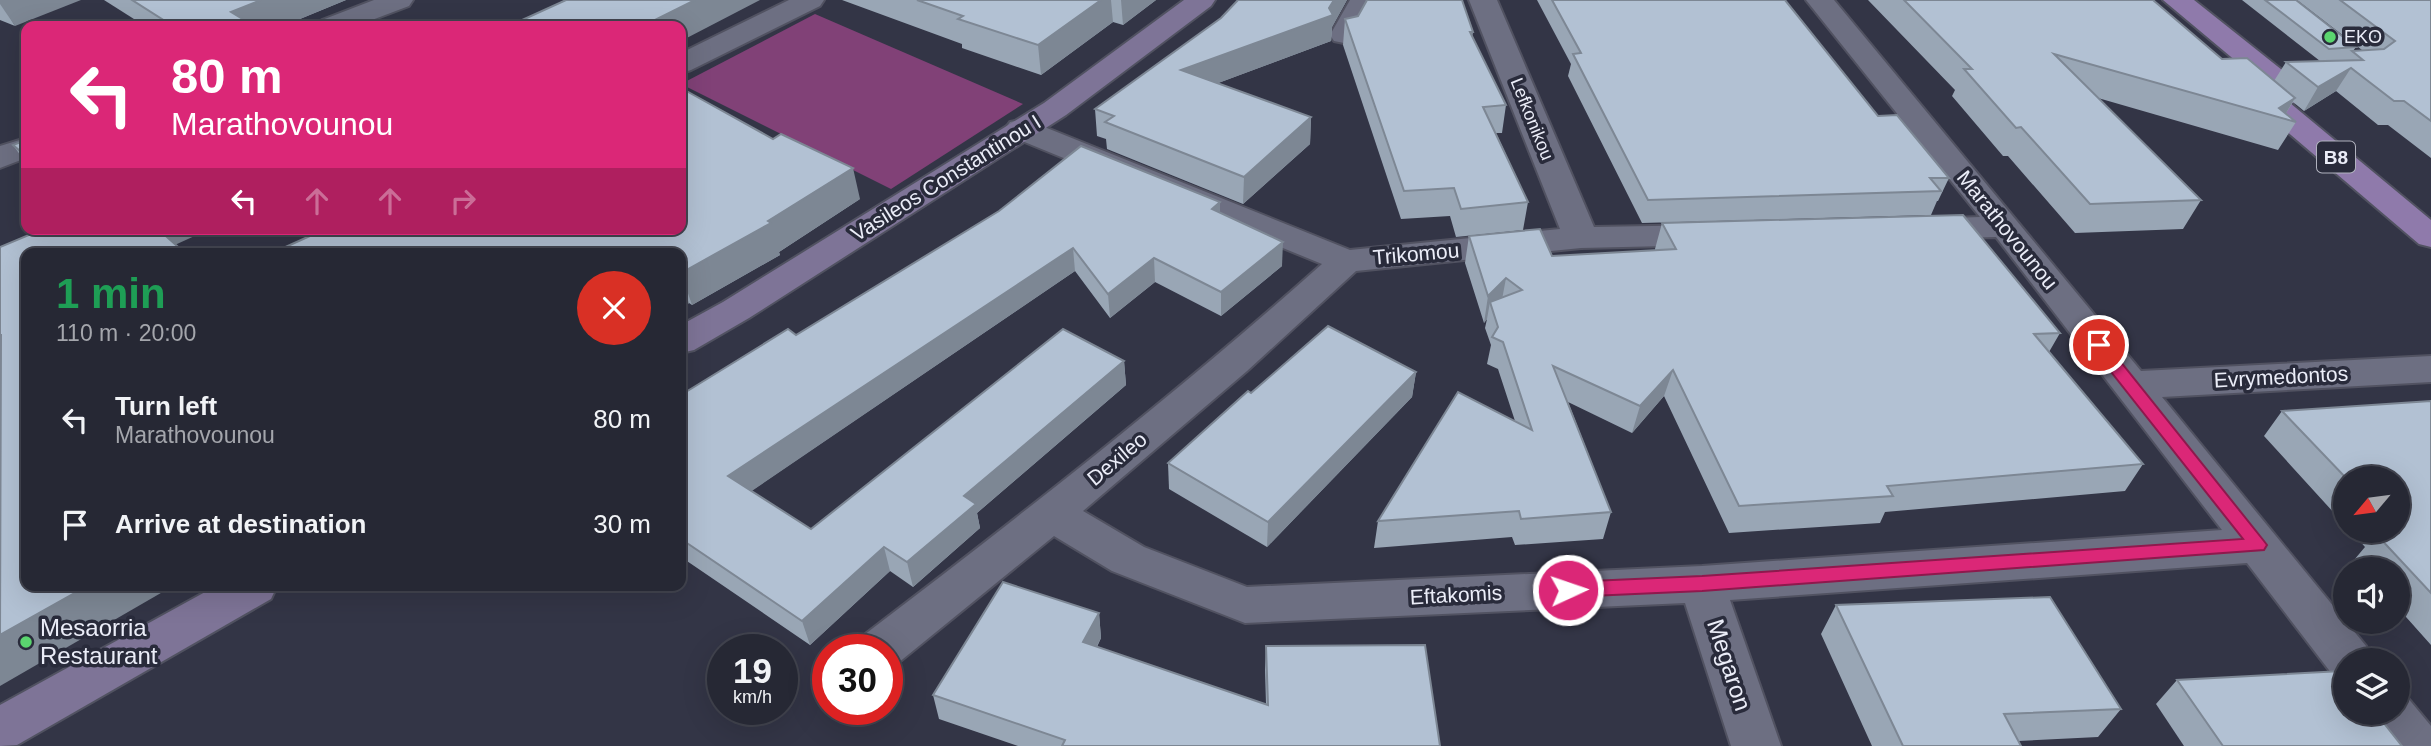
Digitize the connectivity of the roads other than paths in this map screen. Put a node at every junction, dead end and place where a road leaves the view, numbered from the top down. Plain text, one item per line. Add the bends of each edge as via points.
1 (399, 0) edge
2 (810, 0) edge
3 (1201, 0) edge
4 (1364, 0) edge
5 (1483, 0) edge
6 (1820, 0) edge
7 (2149, 0) edge
8 (2177, 0) edge
9 (345, 21) edge
10 (1344, 35) edge
11 (686, 62) edge
12 (1021, 129) junction
13 (21, 149) edge
14 (0, 158) edge
15 (2431, 205) edge
16 (2005, 226) junction
17 (1894, 229) edge
18 (1744, 234) edge
19 (2431, 237) edge
20 (1581, 239) junction
21 (1346, 261) junction
22 (686, 338) edge
23 (2431, 369) edge
24 (2130, 385) junction
25 (1053, 514) junction
26 (2258, 545) junction
27 (1702, 584) junction
28 (246, 591) edge
29 (900, 634) edge
30 (2339, 648) edge
31 (2400, 725) edge
32 (0, 730) edge
33 (1756, 746) edge
34 (2417, 746) edge

1 - 9 street
2 - 11 street
3 - 12 main road, Vasileos Constantinou I via 1055,109
4 - 10 street
5 - 20 street, Lefkonikou
6 - 16 street, Marathovounou
7 - 19 main road, B8
8 - 15 main road
12 - 21 street, Trikomou
12 - 22 main road, Vasileos Constantinou I
13 - 14 street
16 - 17 street
16 - 24 street, Marathovounou
18 - 20 street, Trikomou
20 - 21 street, Trikomou
21 - 25 street, Dexileo
23 - 24 street, Evrymedontos
24 - 26 street, Marathovounou
25 - 27 street, Eftakomis via 1128,559 1245,605
25 - 29 street, Dexileo
26 - 27 street, Eftakomis
26 - 30 street, Marathovounou
27 - 33 street, Megaron
28 - 32 main road
31 - 34 street

